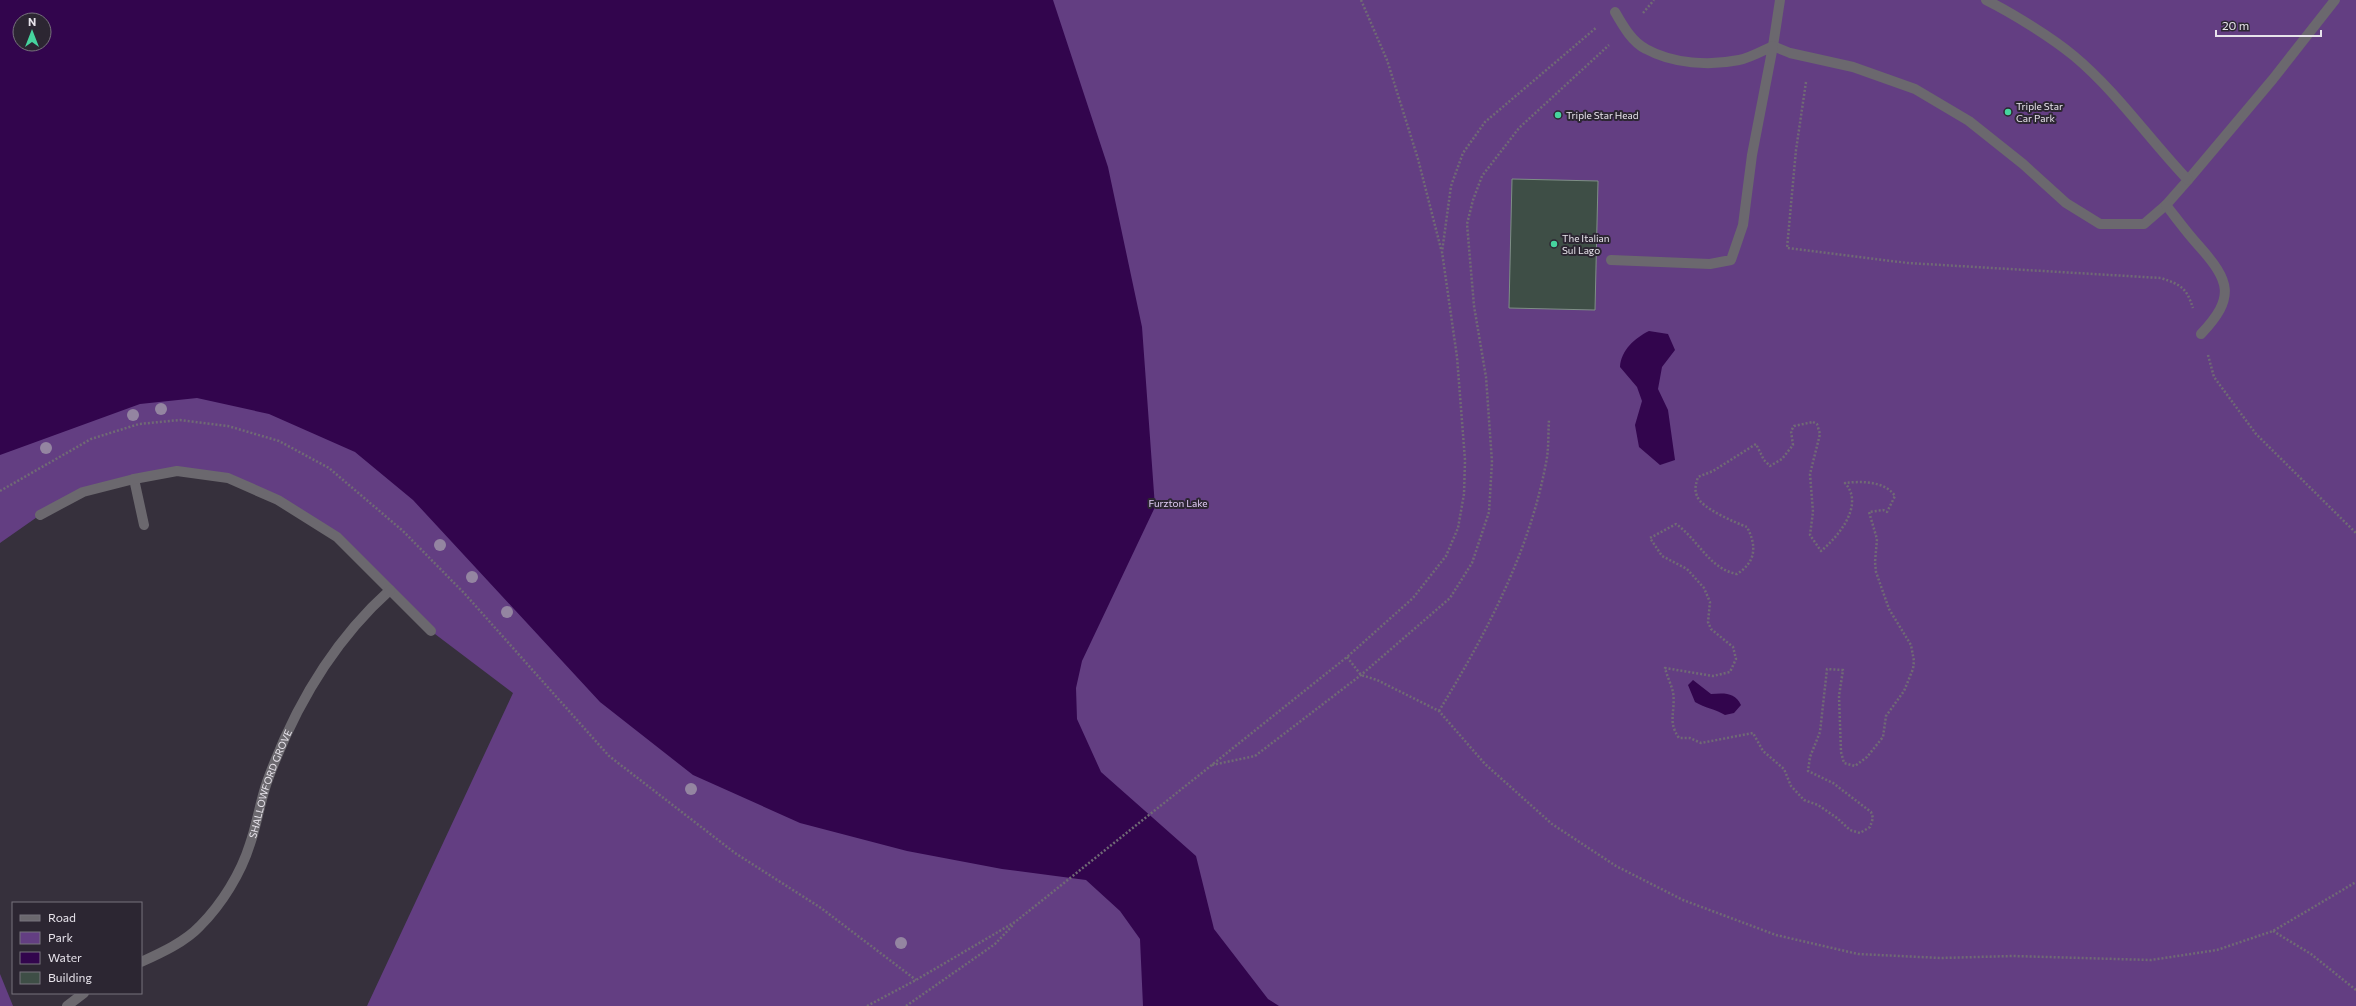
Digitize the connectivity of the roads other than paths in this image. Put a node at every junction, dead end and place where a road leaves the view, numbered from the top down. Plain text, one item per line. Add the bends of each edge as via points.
1 (1780, 0) edge
2 (1986, 0) edge
3 (2336, 0) edge
4 (1615, 12) road end
5 (1773, 46) junction
6 (2188, 180) junction
7 (2166, 205) junction
8 (1611, 260) dead end
9 (2201, 334) road end
10 (134, 479) junction
11 (40, 514) dead end
12 (144, 525) dead end
13 (390, 590) junction
14 (431, 631) dead end
15 (142, 962) edge
16 (83, 994) edge
17 (67, 1006) edge

1 - 5 street
2 - 6 street via 2074,56 2116,97 2159,150
3 - 6 street
4 - 5 street via 1626,30 1646,49 1672,59 1701,63 1740,60
5 - 7 street via 1853,67 1915,89 1969,121 2023,164 2066,203 2100,224 2144,224
5 - 8 street via 1752,155 1744,225 1731,260 1710,264
6 - 7 street
7 - 9 street via 2213,261 2224,280 2223,302 2217,316
10 - 11 street via 83,492
10 - 12 street
10 - 13 street via 177,471 228,478 249,487 278,500 337,537
13 - 14 street
13 - 15 street, SHALLOWFORD GROVE via 372,606 332,652 298,712 267,783 250,845 230,887 200,927 163,953
16 - 17 street

